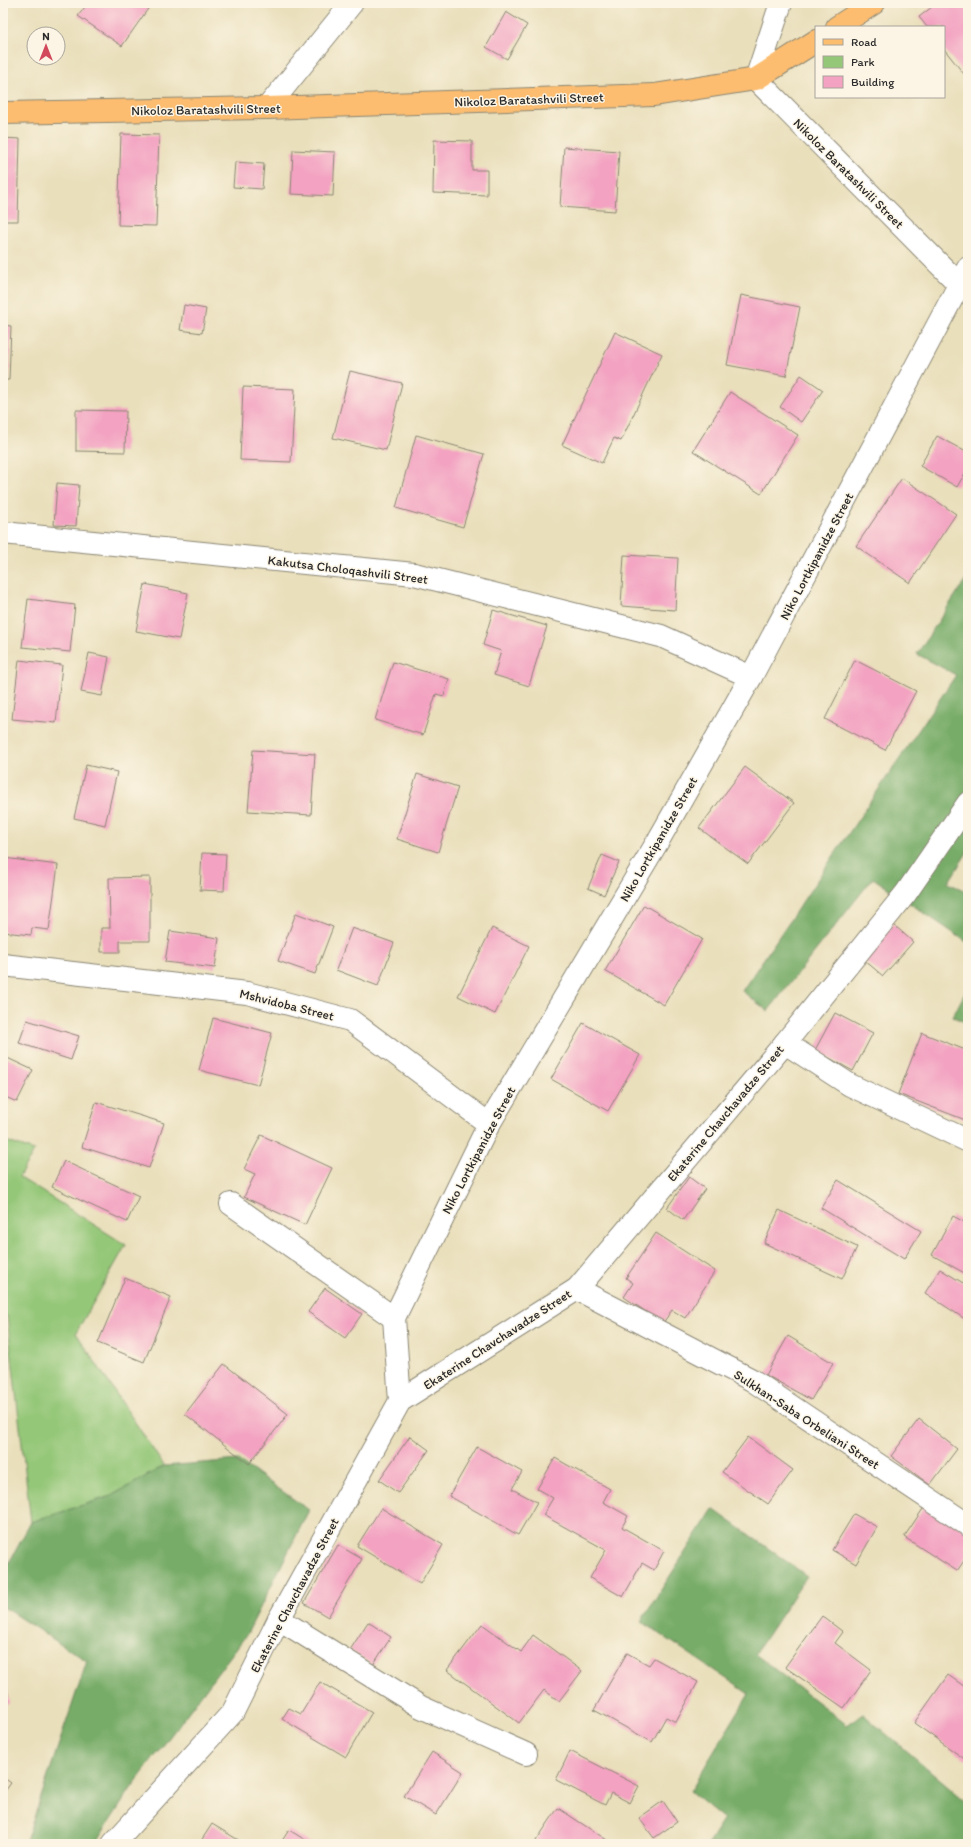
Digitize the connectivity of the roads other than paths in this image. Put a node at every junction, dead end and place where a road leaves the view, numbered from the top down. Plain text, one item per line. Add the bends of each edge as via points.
1 (352, 3) edge
2 (781, 3) edge
3 (874, 3) edge
4 (839, 26) edge
5 (815, 41) edge
6 (756, 79) junction
7 (267, 108) junction
8 (3, 113) edge
9 (965, 280) edge
10 (3, 533) edge
11 (751, 677) junction
12 (968, 802) edge
13 (3, 965) edge
14 (785, 1043) junction
15 (489, 1124) junction
16 (968, 1141) edge
17 (231, 1204) dead end
18 (577, 1289) junction
19 (394, 1318) junction
20 (400, 1401) junction
21 (968, 1526) edge
22 (279, 1619) junction
23 (526, 1754) dead end
24 (113, 1844) edge

1 - 7 street
2 - 6 street
3 - 4 main road
5 - 6 main road
6 - 7 main road, Nikoloz Baratashvili Street via 654,95
6 - 9 street, Nikoloz Baratashvili Street
7 - 8 main road, Nikoloz Baratashvili Street
9 - 11 street, Niko Lortkipanidze Street
10 - 11 street, Kakutsa Choloqashvili Street via 414,574 661,636
11 - 15 street, Niko Lortkipanidze Street via 658,840
12 - 14 street, Ekaterine Chavchavadze Street via 906,893
13 - 15 street, Mshvidoba Street via 247,993 350,1020
14 - 16 street via 850,1085
14 - 18 street, Ekaterine Chavchavadze Street
15 - 19 street, Niko Lortkipanidze Street
17 - 19 street
18 - 20 street, Ekaterine Chavchavadze Street
18 - 21 street, Sulkhan-Saba Orbeliani Street via 752,1380
19 - 20 street
20 - 22 street, Ekaterine Chavchavadze Street
22 - 23 street via 421,1707
22 - 24 street, Ekaterine Chavchavadze Street via 233,1712

